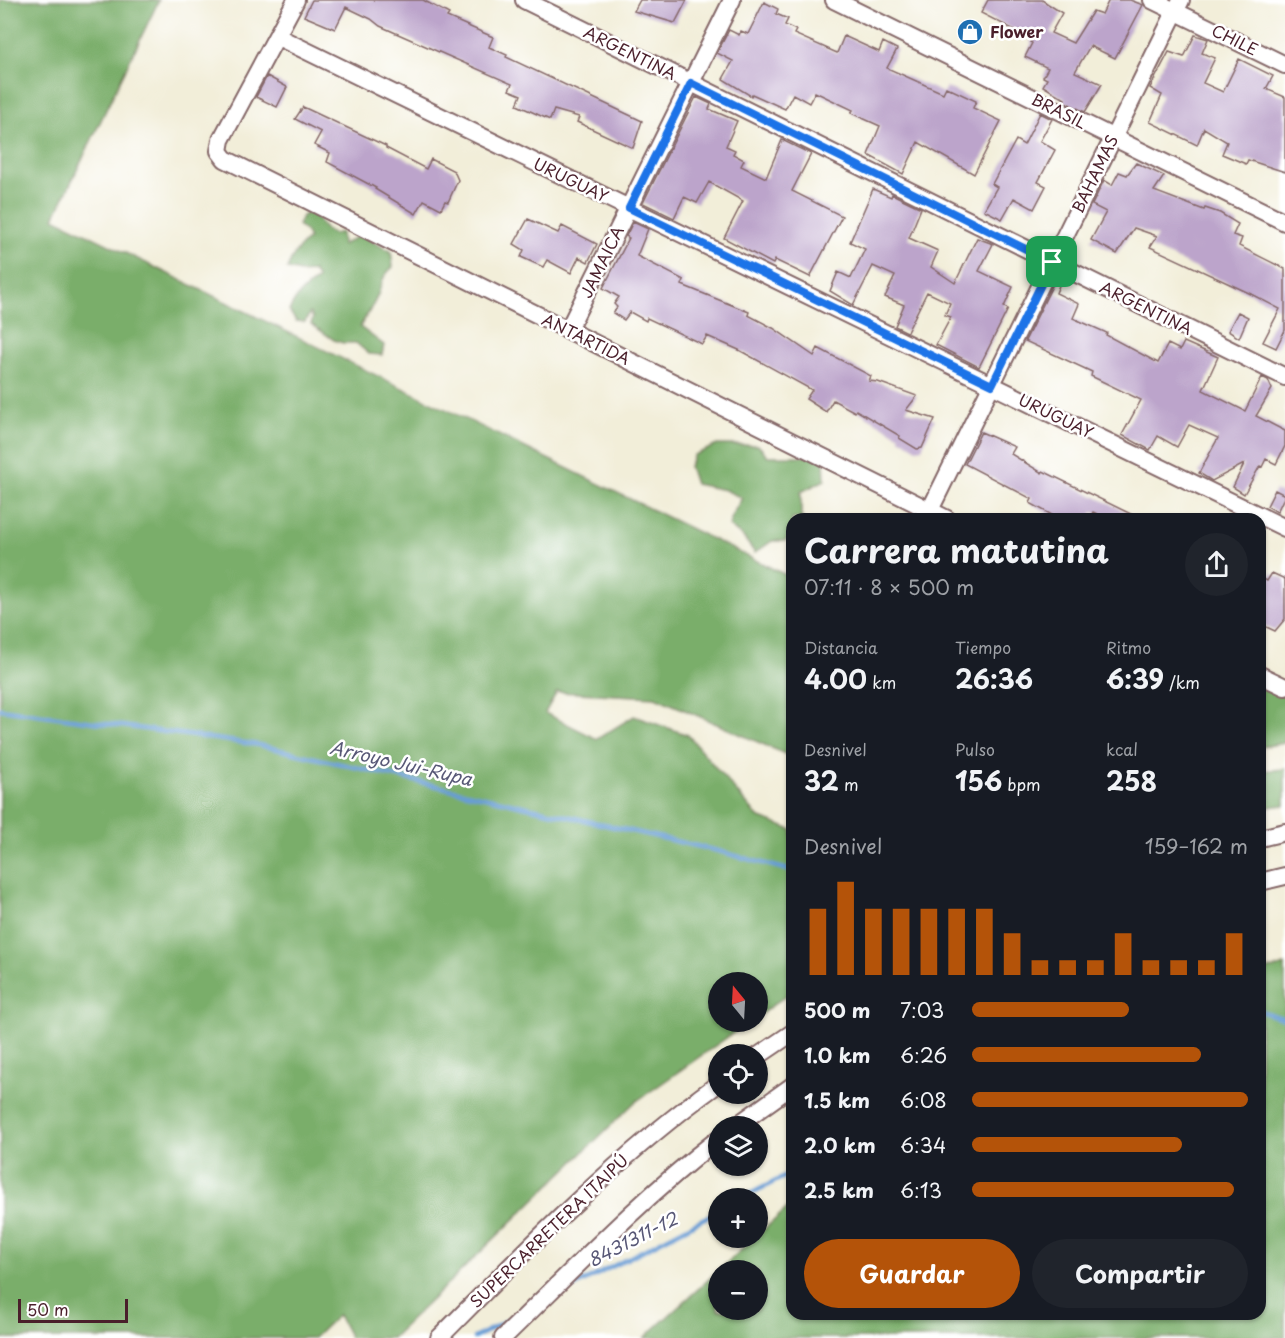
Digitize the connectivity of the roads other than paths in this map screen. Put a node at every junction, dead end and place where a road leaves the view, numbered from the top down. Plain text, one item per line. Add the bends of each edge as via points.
1 (296, 0) edge
2 (524, 0) edge
3 (732, 0) edge
4 (834, 0) edge
5 (1152, 0) edge
6 (1178, 6) edge
7 (278, 37) junction
8 (1285, 65) edge
9 (691, 83) junction
10 (1113, 138) junction
11 (629, 208) junction
12 (1285, 222) edge
13 (1052, 262) junction
14 (568, 330) junction
15 (1285, 377) edge
16 (992, 385) junction
17 (930, 510) junction
18 (936, 513) edge
19 (1254, 513) edge
20 (1266, 519) edge
21 (1285, 528) edge
22 (1266, 678) edge
23 (1285, 687) edge
24 (1285, 832) edge
25 (1266, 837) edge
26 (1285, 876) edge
27 (1266, 881) edge
28 (786, 1037) edge
29 (768, 1049) edge
30 (786, 1090) edge
31 (708, 1092) edge
32 (750, 1116) edge
33 (708, 1147) edge
34 (439, 1338) edge
35 (503, 1338) edge

1 - 7 street
2 - 9 street, ARGENTINA
3 - 9 street, JAMAICA
4 - 10 street, BRASIL
5 - 6 street, CHILE
6 - 8 street, CHILE
6 - 10 street, BAHAMAS
7 - 11 street, URUGUAY
7 - 14 street, ANTARTIDA via 221,140 219,151 225,159
9 - 11 street, JAMAICA
9 - 13 street, ARGENTINA
10 - 12 street, BRASIL
10 - 13 street, BAHAMAS
11 - 14 street, JAMAICA
11 - 16 street, URUGUAY
13 - 15 street, ARGENTINA
13 - 16 street, BAHAMAS
14 - 17 street, ANTARTIDA
16 - 17 street, BAHAMAS
16 - 19 street, URUGUAY
17 - 18 street, ANTARTIDA
20 - 21 street, URUGUAY
22 - 23 street
24 - 25 street
26 - 27 street
28 - 29 street
30 - 32 street
31 - 34 street, SUPERCARRETERA ITAIPÚ via 584,1193
33 - 35 street via 637,1207

